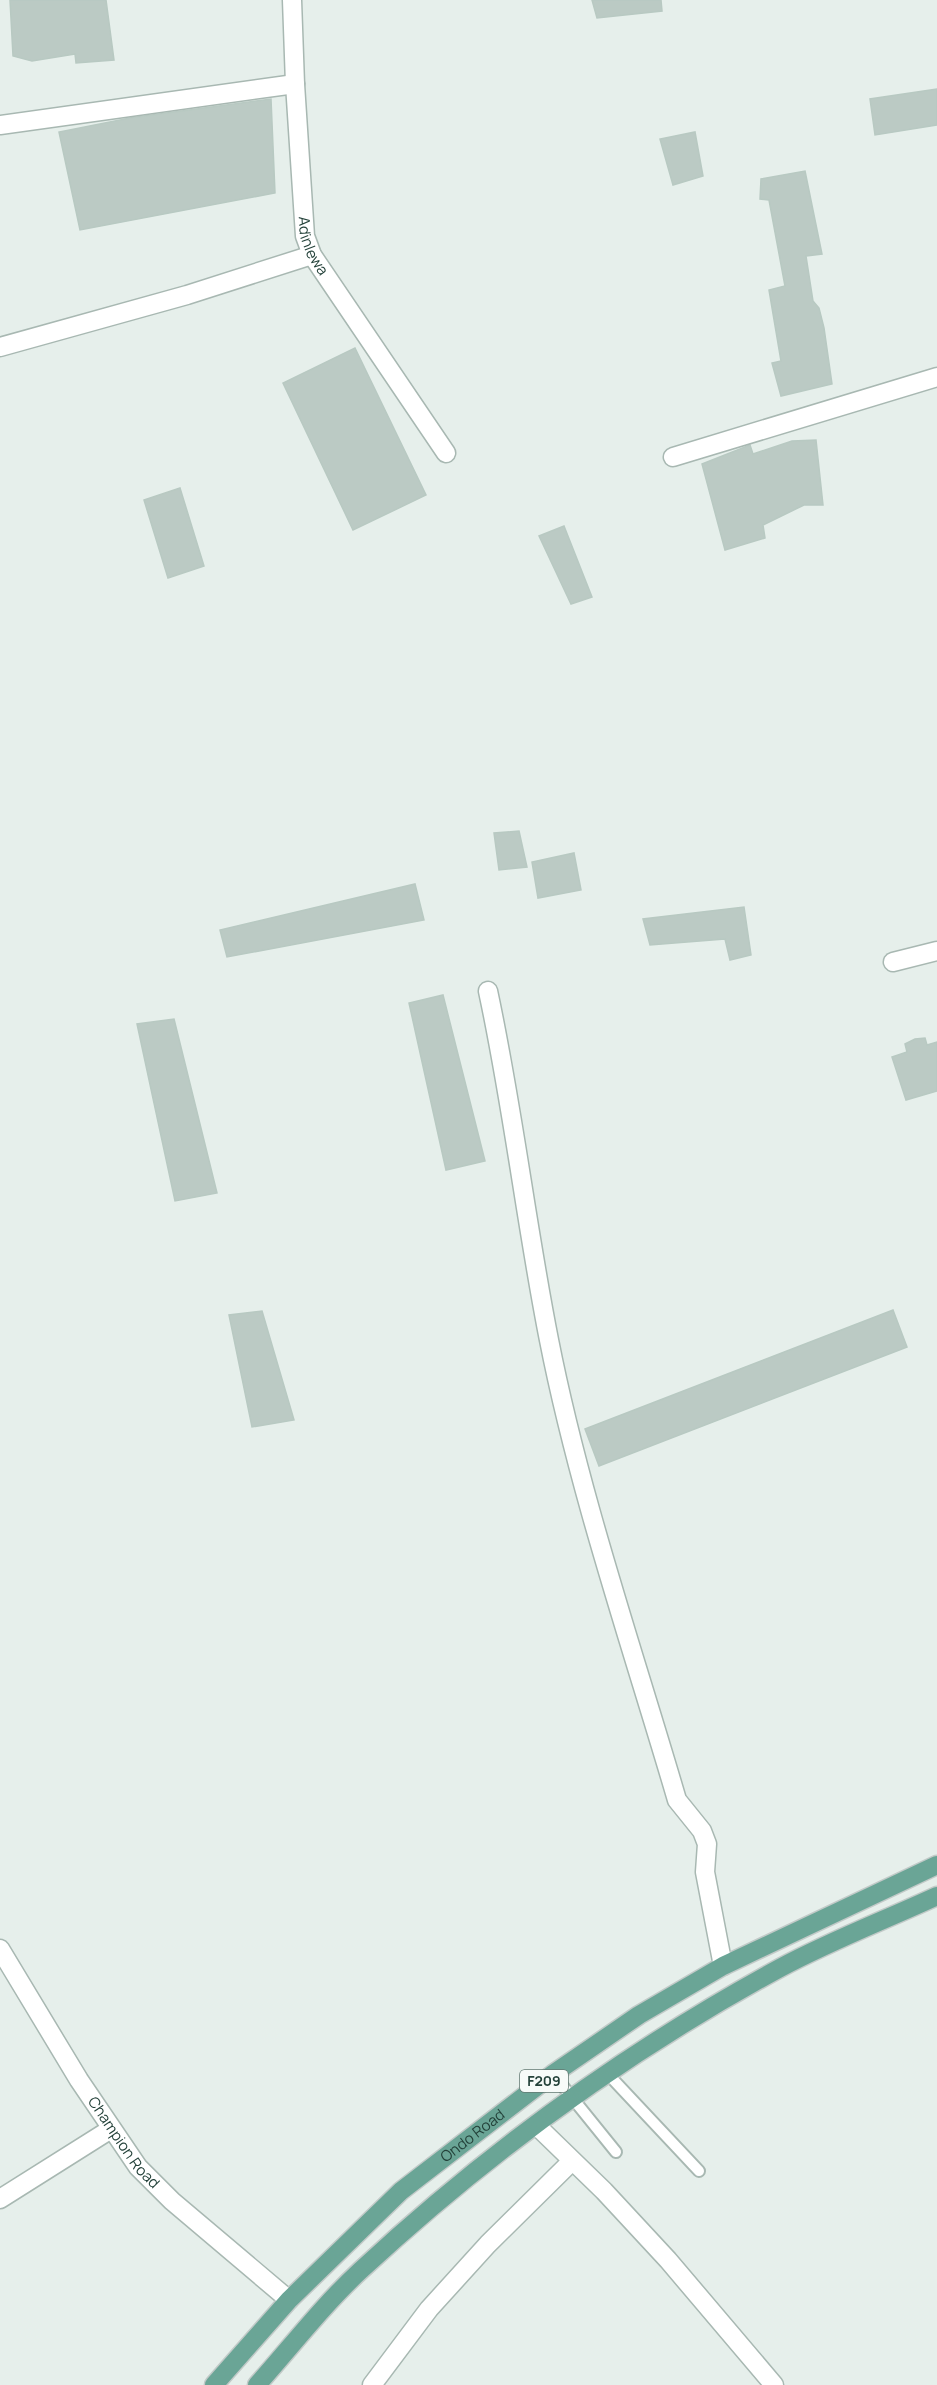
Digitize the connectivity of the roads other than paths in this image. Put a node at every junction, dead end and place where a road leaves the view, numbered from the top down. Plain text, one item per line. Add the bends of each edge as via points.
1 (292, 0) edge
2 (295, 84) junction
3 (0, 125) edge
4 (312, 255) junction
5 (0, 347) edge
6 (937, 377) edge
7 (446, 453) dead end
8 (673, 457) dead end
9 (937, 951) edge
10 (892, 962) dead end
11 (488, 991) dead end
12 (937, 1865) edge
13 (937, 1896) edge
14 (0, 1949) edge
15 (723, 1966) junction
16 (607, 2073) junction
17 (553, 2074) junction
18 (572, 2099) junction
19 (536, 2125) junction
20 (111, 2129) junction
21 (616, 2152) dead end
22 (572, 2161) junction
23 (699, 2171) dead end
24 (0, 2199) edge
25 (289, 2300) junction
26 (214, 2385) edge
27 (257, 2385) edge
28 (372, 2385) edge
29 (774, 2385) edge

1 - 2 street, Adinlewa
2 - 3 street
2 - 4 street, Adinlewa via 306,236
4 - 5 street via 187,295
4 - 7 street, Adinlewa
6 - 8 street
9 - 10 street
11 - 15 street via 549,1341 585,1486 677,1800 702,1831 707,1844 705,1872
12 - 15 main road, Ondo Road / F209
13 - 16 main road, Ondo Road / F209 via 783,1967 710,2007
14 - 20 street, Champion Road
15 - 17 main road, Ondo Road / F209 via 639,2015
16 - 18 main road, Ondo Road / F209
16 - 23 lane
17 - 18 lane
17 - 25 main road, Ondo Road / F209 via 402,2191
18 - 19 main road, Ondo Road / F209
18 - 21 lane
19 - 22 street
19 - 27 main road, Ondo Road / F209 via 359,2272
20 - 24 street
20 - 25 street, Champion Road via 138,2167 172,2200
22 - 28 street via 429,2308
22 - 29 street via 668,2260
25 - 26 main road, Ondo Road / F209

